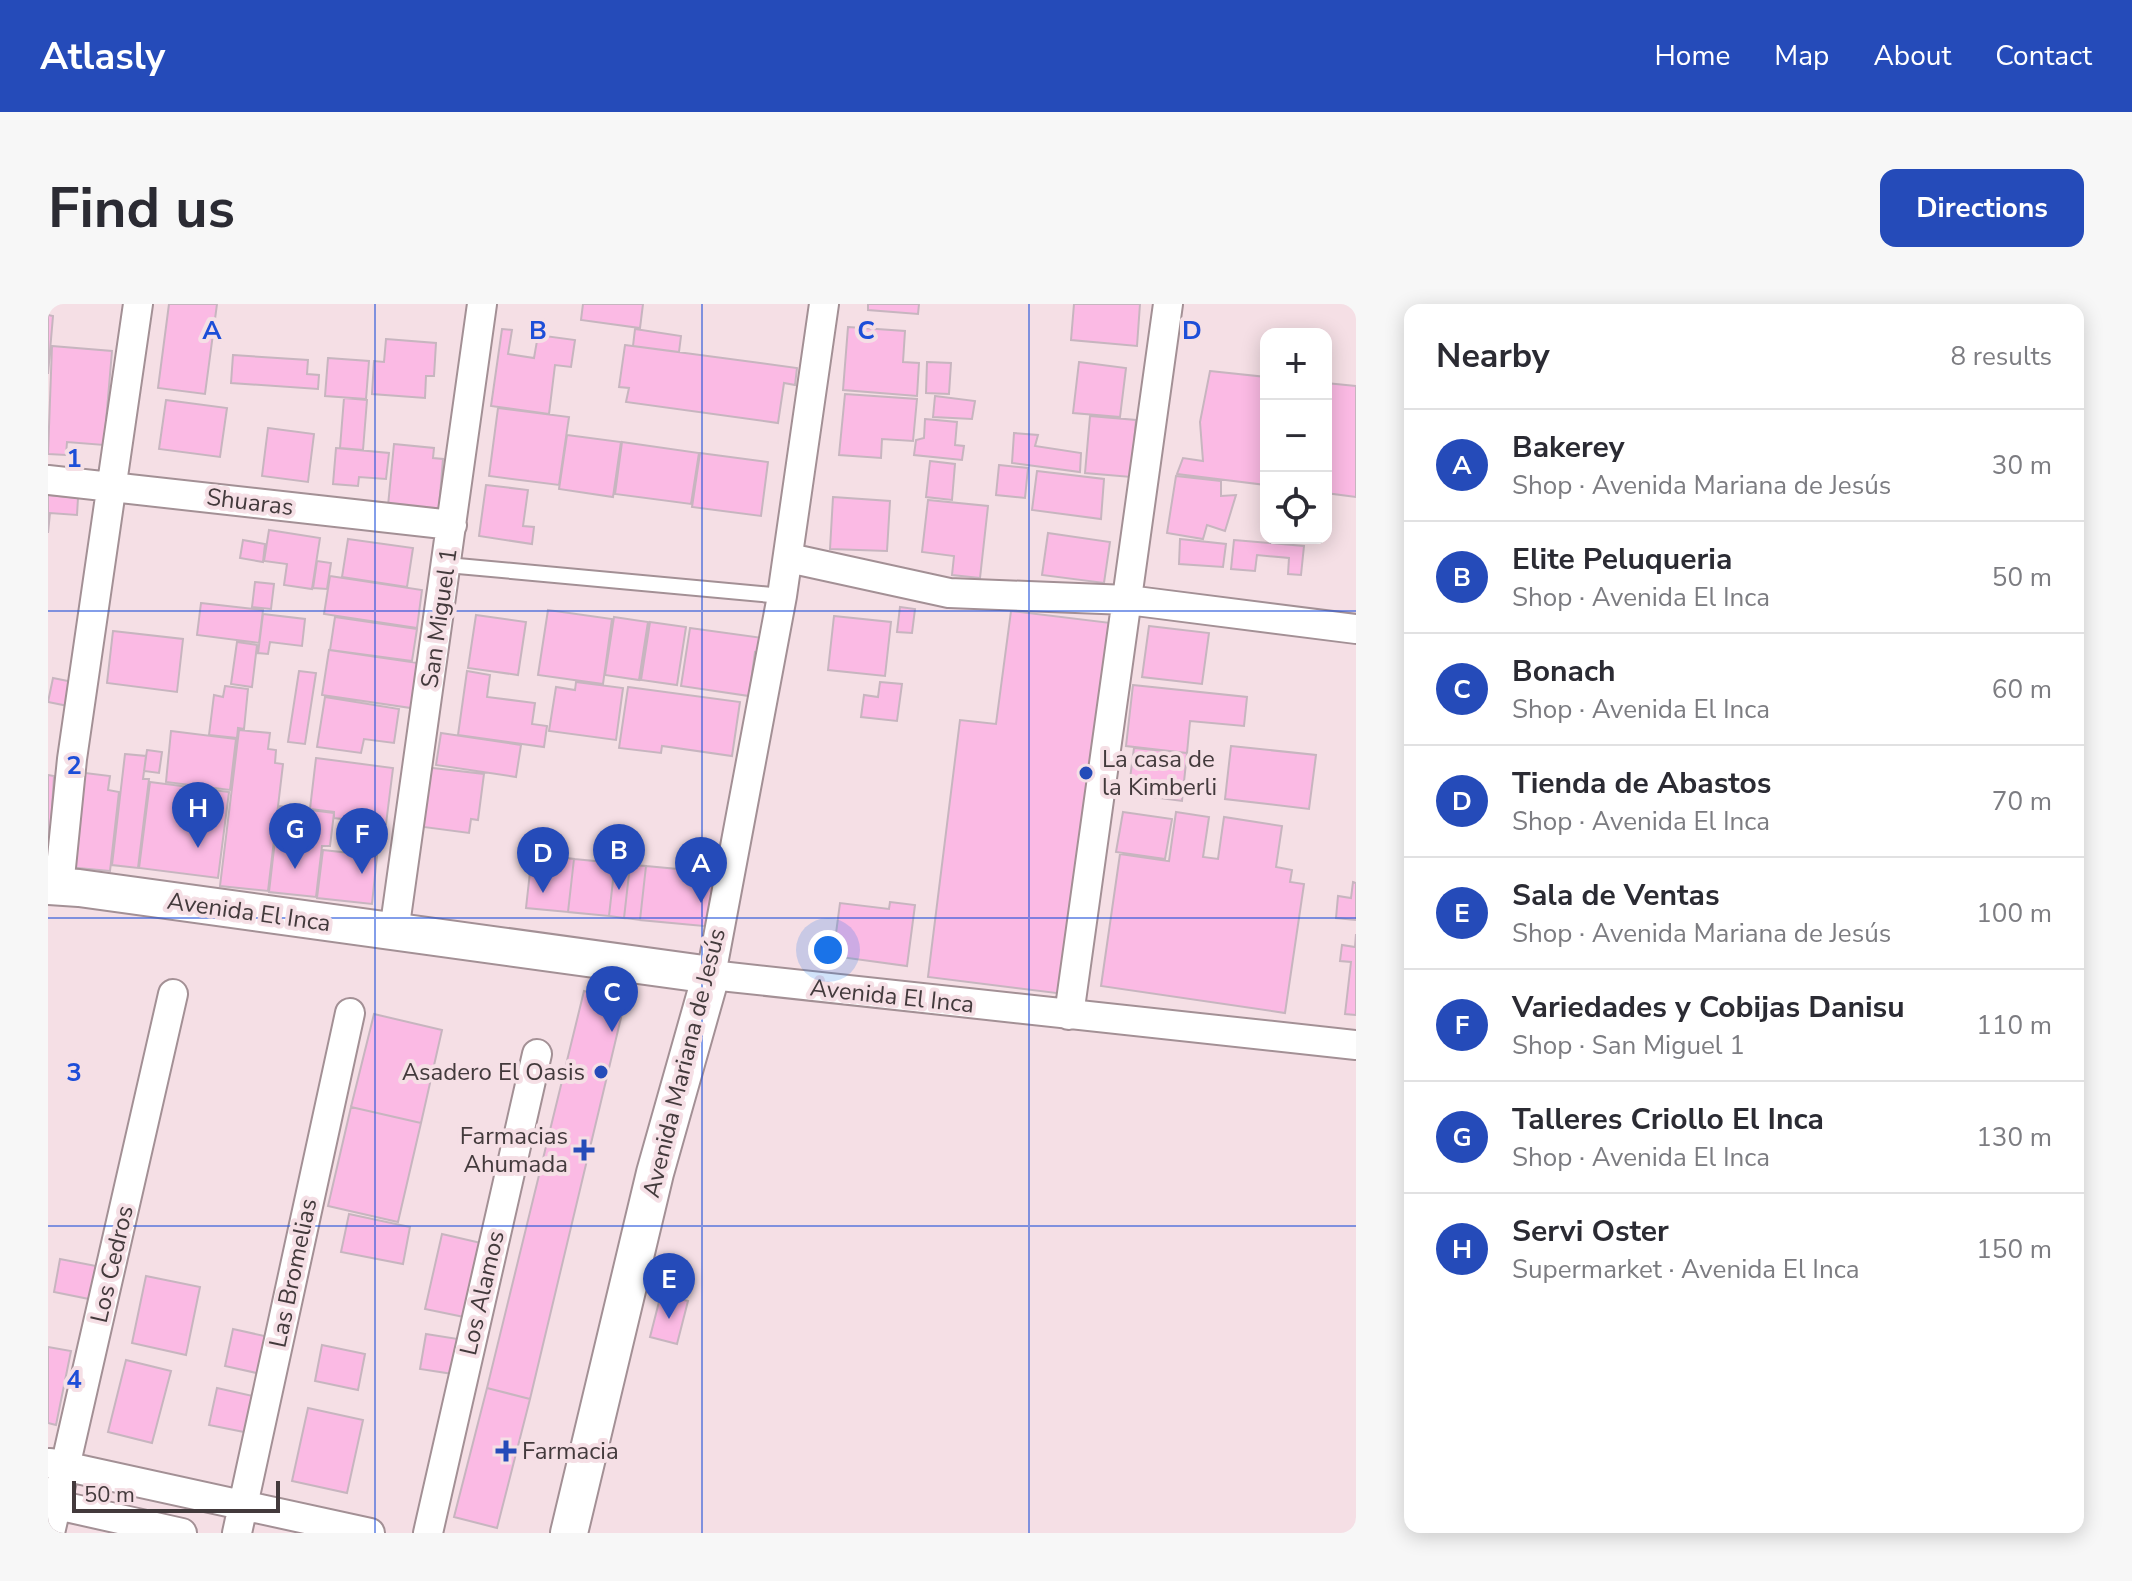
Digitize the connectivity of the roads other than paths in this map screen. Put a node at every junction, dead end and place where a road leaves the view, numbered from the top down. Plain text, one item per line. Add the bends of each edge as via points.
1 (138, 304) edge
2 (482, 304) edge
3 (824, 304) edge
4 (1168, 304) edge
5 (48, 480) edge
6 (112, 486) junction
7 (452, 525) junction
8 (789, 558) junction
9 (447, 565) junction
10 (782, 596) junction
11 (1128, 600) junction
12 (1356, 629) edge
13 (53, 887) edge
14 (394, 932) junction
15 (711, 975) junction
16 (173, 994) dead end
17 (350, 1013) dead end
18 (1069, 1015) junction
19 (1356, 1045) edge
20 (537, 1054) dead end
21 (57, 1465) edge
22 (52, 1504) edge
23 (243, 1505) junction
24 (50, 1533) edge
25 (182, 1533) edge
26 (237, 1533) edge
27 (370, 1533) edge
28 (428, 1533) edge
29 (569, 1533) edge

1 - 6 street
2 - 7 street, San Miguel 1
3 - 8 street, Avenida Mariana de Jesús
4 - 11 street
5 - 6 street, Shuaras
6 - 7 street, Shuaras
6 - 13 street
7 - 9 street, San Miguel 1
8 - 10 street, Avenida Mariana de Jesús
8 - 11 street via 949,593
9 - 10 lane
9 - 14 street, San Miguel 1
10 - 15 street, Avenida Mariana de Jesús
11 - 12 street
11 - 18 street
13 - 14 street, Avenida El Inca
14 - 15 street, Avenida El Inca
15 - 18 street, Avenida El Inca
15 - 29 street, Avenida Mariana de Jesús via 655,1173
16 - 21 street, Los Cedros
17 - 23 street, Las Bromelias
18 - 19 street, Avenida El Inca
20 - 28 street, Los Alamos
21 - 22 street, Los Cedros
21 - 23 street
22 - 24 street, Los Cedros
22 - 25 street
23 - 26 street, Las Bromelias
23 - 27 street

